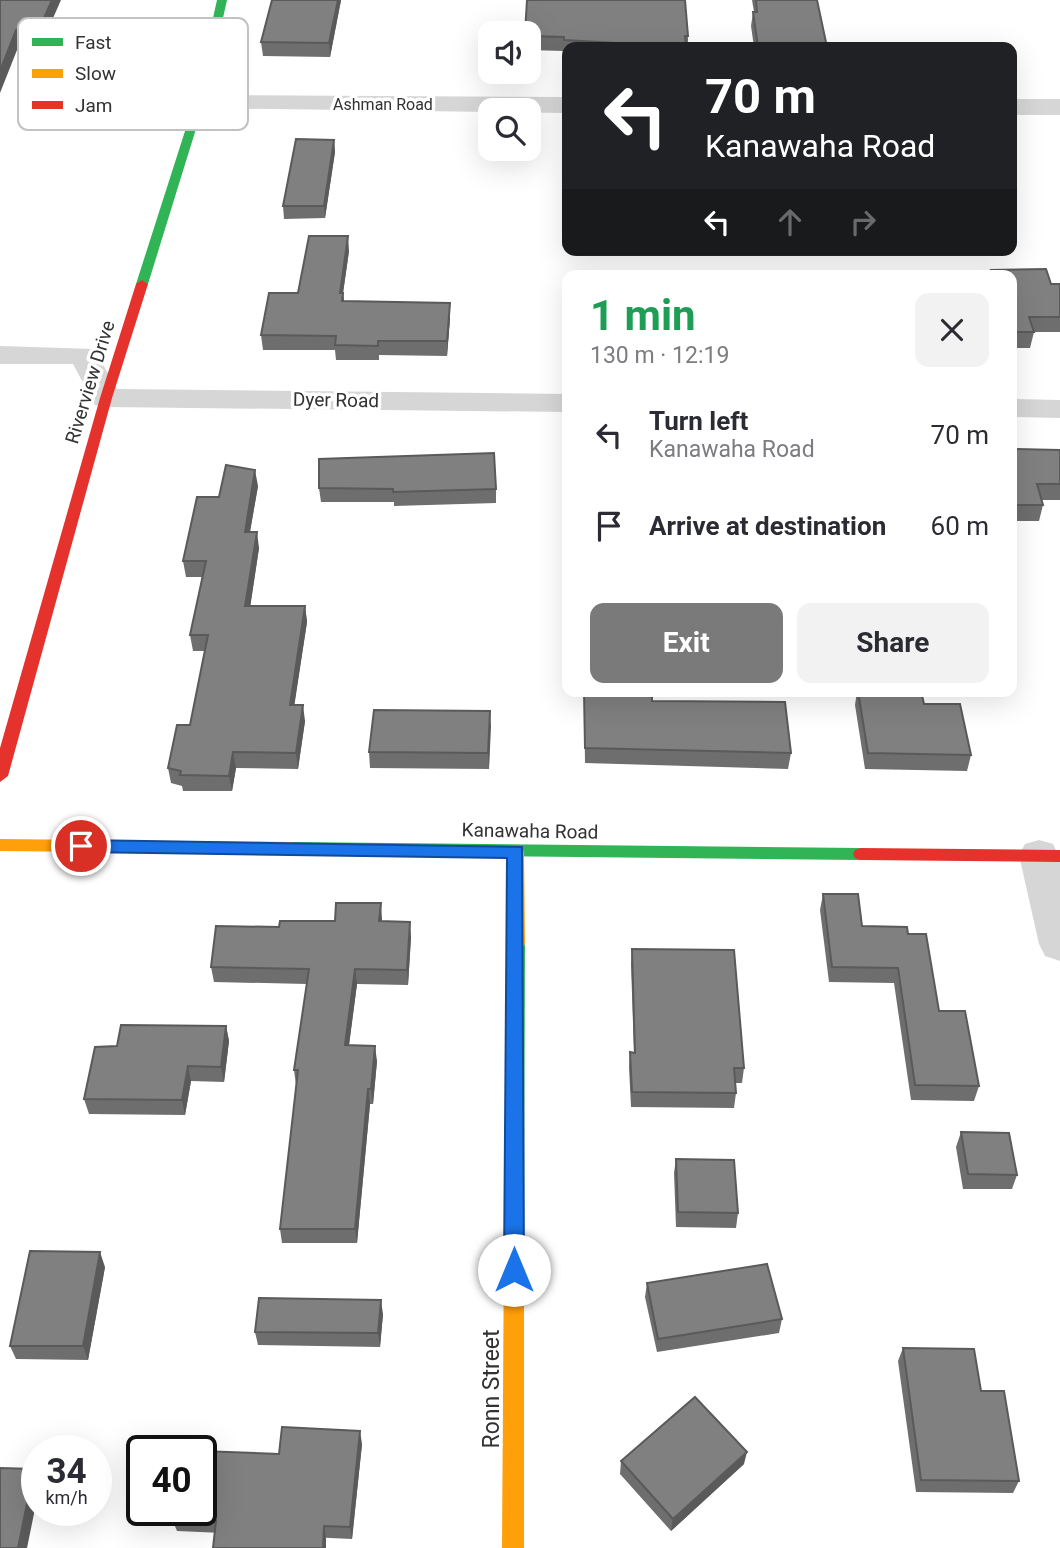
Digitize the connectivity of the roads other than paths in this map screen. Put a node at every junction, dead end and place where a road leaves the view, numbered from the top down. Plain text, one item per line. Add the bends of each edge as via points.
1 (222, 0) edge
2 (218, 18) edge
3 (248, 103) edge
4 (562, 105) edge
5 (1017, 107) edge
6 (1060, 107) edge
7 (190, 130) edge
8 (0, 355) edge
9 (106, 398) junction
10 (562, 403) edge
11 (1017, 408) edge
12 (1060, 409) edge
13 (0, 776) edge
14 (0, 845) edge
15 (516, 852) junction
16 (1049, 855) edge
17 (1060, 944) edge
18 (513, 1548) edge

1 - 2 street, Riverview Drive
3 - 4 street, Ashman Road
5 - 6 street
7 - 9 street, Riverview Drive
8 - 9 street via 83,355
9 - 10 street, Dyer Road
9 - 13 street, Riverview Drive
11 - 12 street
14 - 15 street, Kanawaha Road
15 - 16 street, Kanawaha Road
15 - 18 street, Ronn Street
16 - 17 street

